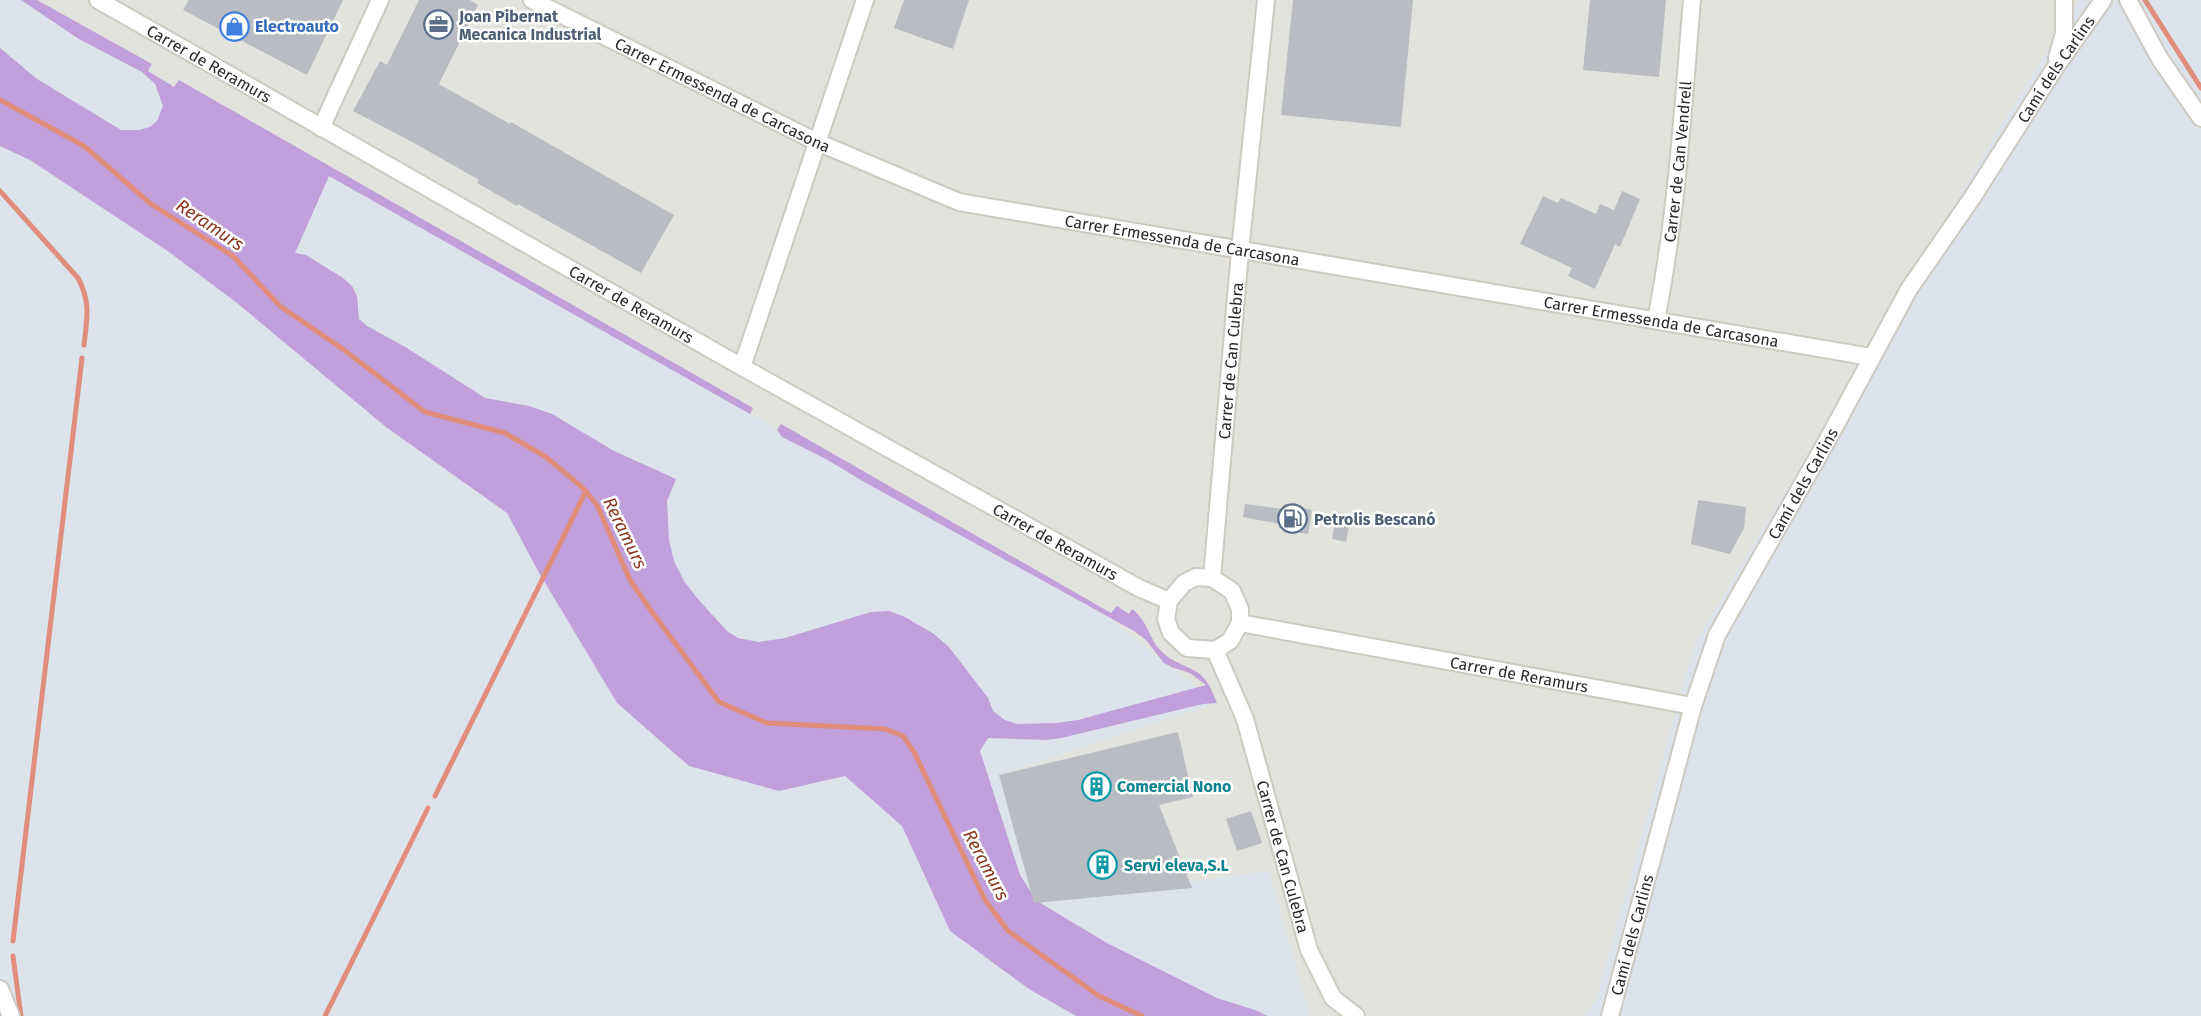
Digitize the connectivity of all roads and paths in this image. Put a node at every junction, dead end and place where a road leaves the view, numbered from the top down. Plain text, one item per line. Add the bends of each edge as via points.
1 (98, 0) edge
2 (380, 0) edge
3 (532, 0) edge
4 (865, 0) edge
5 (1266, 0) edge
6 (1692, 0) edge
7 (2064, 0) edge
8 (2103, 0) edge
9 (2128, 0) edge
10 (2053, 70) junction
11 (2201, 118) edge
12 (321, 128) junction
13 (817, 142) junction
14 (1240, 251) junction
15 (1656, 320) junction
16 (1871, 357) junction
17 (742, 367) junction
18 (1212, 578) junction
19 (1169, 601) junction
20 (1240, 623) junction
21 (1215, 650) junction
22 (1693, 706) junction
23 (0, 988) edge
24 (10, 1016) edge
25 (1356, 1016) edge
26 (1610, 1016) edge

1 - 12 street, Carrer de Reramurs
2 - 12 street
3 - 13 street, Carrer Ermessenda de Carcasona
4 - 13 street
5 - 14 street, Carrer de Can Culebra
6 - 15 street, Carrer de Can Vendrell via 1673,218
7 - 10 street via 2064,33
8 - 10 street, Camí dels Carlins
9 - 11 street via 2160,58
10 - 16 street, Camí dels Carlins via 1909,289
12 - 17 street, Carrer de Reramurs
13 - 14 street, Carrer Ermessenda de Carcasona via 959,202
13 - 17 street
14 - 15 street, Carrer Ermessenda de Carcasona
14 - 18 street, Carrer de Can Culebra
15 - 16 street, Carrer Ermessenda de Carcasona
16 - 22 street, Camí dels Carlins via 1717,635
17 - 19 street, Carrer de Reramurs via 1139,588
18 - 19 street via 1196,577 1184,583
18 - 20 street via 1232,591 1240,609
19 - 21 street via 1166,619 1171,633 1187,648
20 - 21 street via 1230,641
20 - 22 street, Carrer de Reramurs
21 - 25 street, Carrer de Can Culebra via 1245,719 1309,950 1333,998
22 - 26 street, Camí dels Carlins
23 - 24 street

